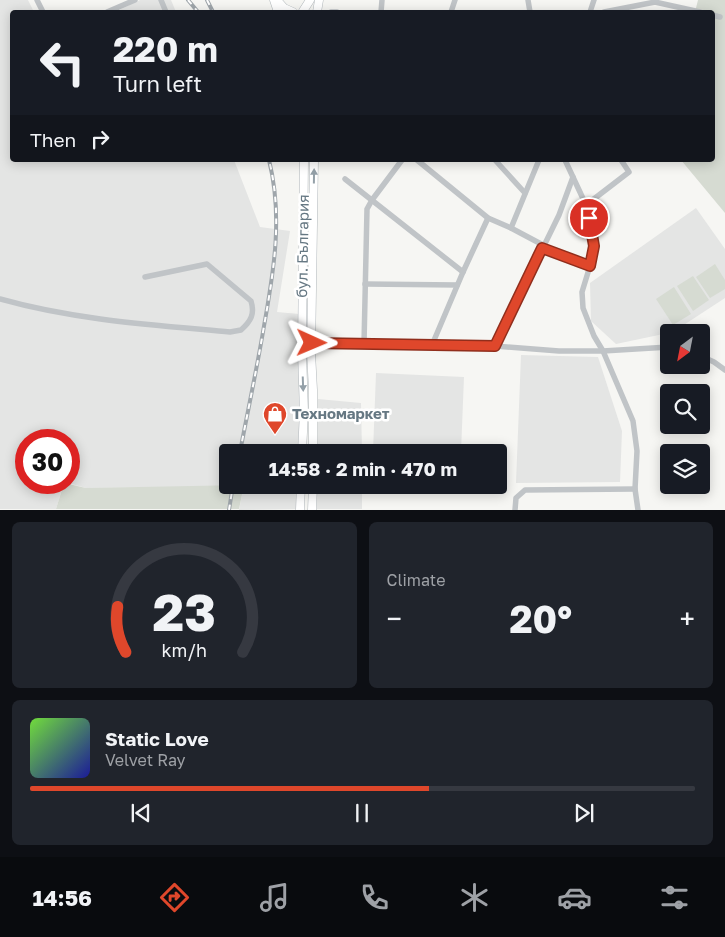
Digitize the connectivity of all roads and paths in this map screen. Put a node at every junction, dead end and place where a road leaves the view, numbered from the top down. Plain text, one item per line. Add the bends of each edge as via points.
1 (135, 0) edge
2 (276, 0) edge
3 (655, 1) edge
4 (112, 10) edge
5 (288, 10) edge
6 (613, 10) edge
7 (692, 10) edge
8 (715, 16) edge
9 (720, 17) dead end
10 (304, 162) edge
11 (314, 162) edge
12 (400, 162) edge
13 (419, 162) edge
14 (498, 162) edge
15 (538, 162) edge
16 (566, 162) edge
17 (622, 162) edge
18 (573, 177) junction
19 (345, 178) dead end
20 (525, 193) junction
21 (372, 200) junction
22 (586, 204) junction
23 (488, 218) junction
24 (511, 228) junction
25 (542, 247) junction
26 (590, 266) junction
27 (463, 272) junction
28 (146, 277) dead end
29 (365, 284) junction
30 (457, 285) junction
31 (0, 299) edge
32 (312, 343) junction
33 (364, 344) junction
34 (432, 345) junction
35 (495, 346) junction
36 (660, 348) edge
37 (603, 351) junction
38 (710, 360) edge
39 (725, 370) edge
40 (302, 444) edge
41 (313, 444) edge
42 (635, 490) junction
43 (301, 494) edge
44 (313, 494) edge
45 (300, 510) edge
46 (312, 510) edge
47 (515, 510) edge
48 (638, 510) edge

1 - 4 street
2 - 5 main road
3 - 6 street
3 - 7 street
8 - 9 street
10 -> 40 main road, бул. България
32 -> 11 main road, бул. България
12 - 21 street
13 - 23 street
14 - 20 street
15 - 20 street
16 - 18 street
17 - 22 street via 628,172
18 - 22 street
18 - 25 street via 559,215
19 - 21 street
20 - 24 street
21 - 27 street
21 - 29 street via 367,209
22 - 26 street via 594,246
23 - 24 street
23 - 27 street
24 - 25 street
25 - 26 street
25 - 35 street
26 - 37 street via 582,292 583,308
27 - 30 street
28 - 31 street via 207,264 251,301 253,316 241,330 230,332 139,324 42,310
29 - 30 street
29 - 33 street
30 - 34 street
32 - 33 street
32 - 41 main road, бул. България
33 - 34 street
34 - 35 street
35 - 37 street
36 - 37 street
37 - 42 street via 633,422 637,451
38 - 39 street
42 - 47 street via 525,490 516,498
42 - 48 street
43 - 45 main road
44 - 46 main road

